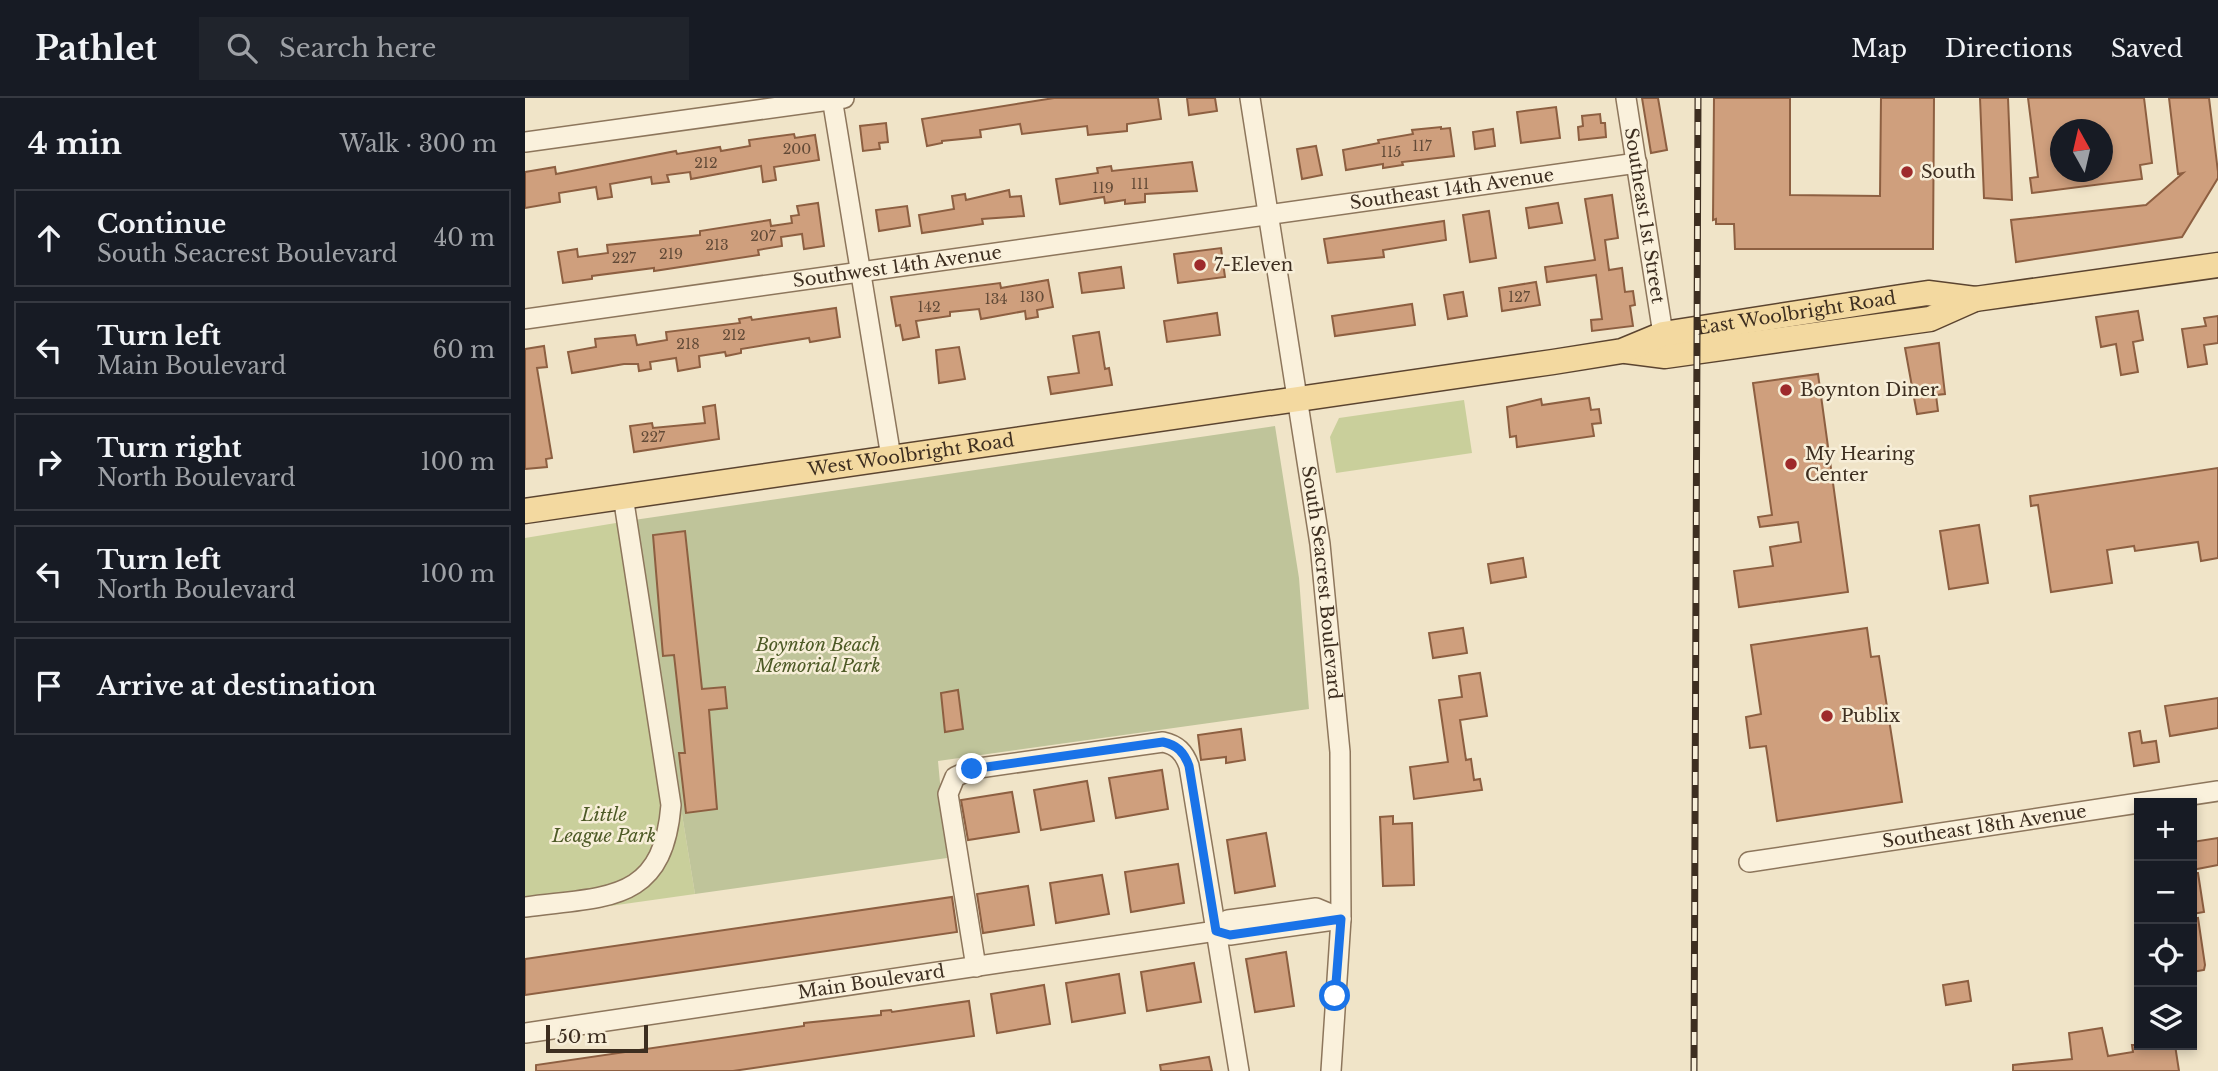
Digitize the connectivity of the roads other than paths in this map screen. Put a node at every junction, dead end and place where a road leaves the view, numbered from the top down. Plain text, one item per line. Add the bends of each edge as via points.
1 (1250, 98) edge
2 (1626, 98) edge
3 (837, 99) edge
4 (525, 142) edge
5 (1637, 163) junction
6 (1268, 214) junction
7 (2218, 265) edge
8 (861, 273) junction
9 (1975, 299) junction
10 (525, 319) edge
11 (1663, 334) junction
12 (1622, 351) junction
13 (1297, 399) junction
14 (891, 457) junction
15 (623, 496) junction
16 (525, 510) edge
17 (2218, 791) edge
18 (1749, 862) dead end
19 (525, 907) edge
20 (1341, 919) junction
21 (1216, 931) junction
22 (976, 967) junction
23 (525, 1033) edge
24 (1239, 1071) edge
25 (1331, 1071) edge

1 - 6 street, South Seacrest Boulevard
2 - 5 street, Southeast 1st Street
3 - 4 street
3 - 8 street
5 - 6 street, Southeast 14th Avenue
5 - 11 street, Southeast 1st Street
6 - 8 street, Southwest 14th Avenue
6 - 13 street, South Seacrest Boulevard
7 - 9 main road, East Woolbright Road
8 - 10 street, Southwest 14th Avenue
8 - 14 street
9 - 11 main road, East Woolbright Road via 1928,293
9 - 12 main road, East Woolbright Road via 1930,319 1665,356
11 - 12 main road, East Woolbright Road
12 - 13 main road, East Woolbright Road
13 - 14 main road, West Woolbright Road
13 - 20 street, South Seacrest Boulevard via 1330,630 1340,752
14 - 15 main road, West Woolbright Road
15 - 16 main road, West Woolbright Road
15 - 19 street via 671,805 669,837 655,866 637,884 605,896
17 - 18 street, Southeast 18th Avenue
20 - 21 street, Main Boulevard via 1316,908 1228,920
20 - 25 street, South Seacrest Boulevard
21 - 22 street, Main Boulevard
21 - 22 street via 1189,766 1180,749 1163,742 972,769 955,777 948,794
21 - 24 street
22 - 23 street, Main Boulevard

